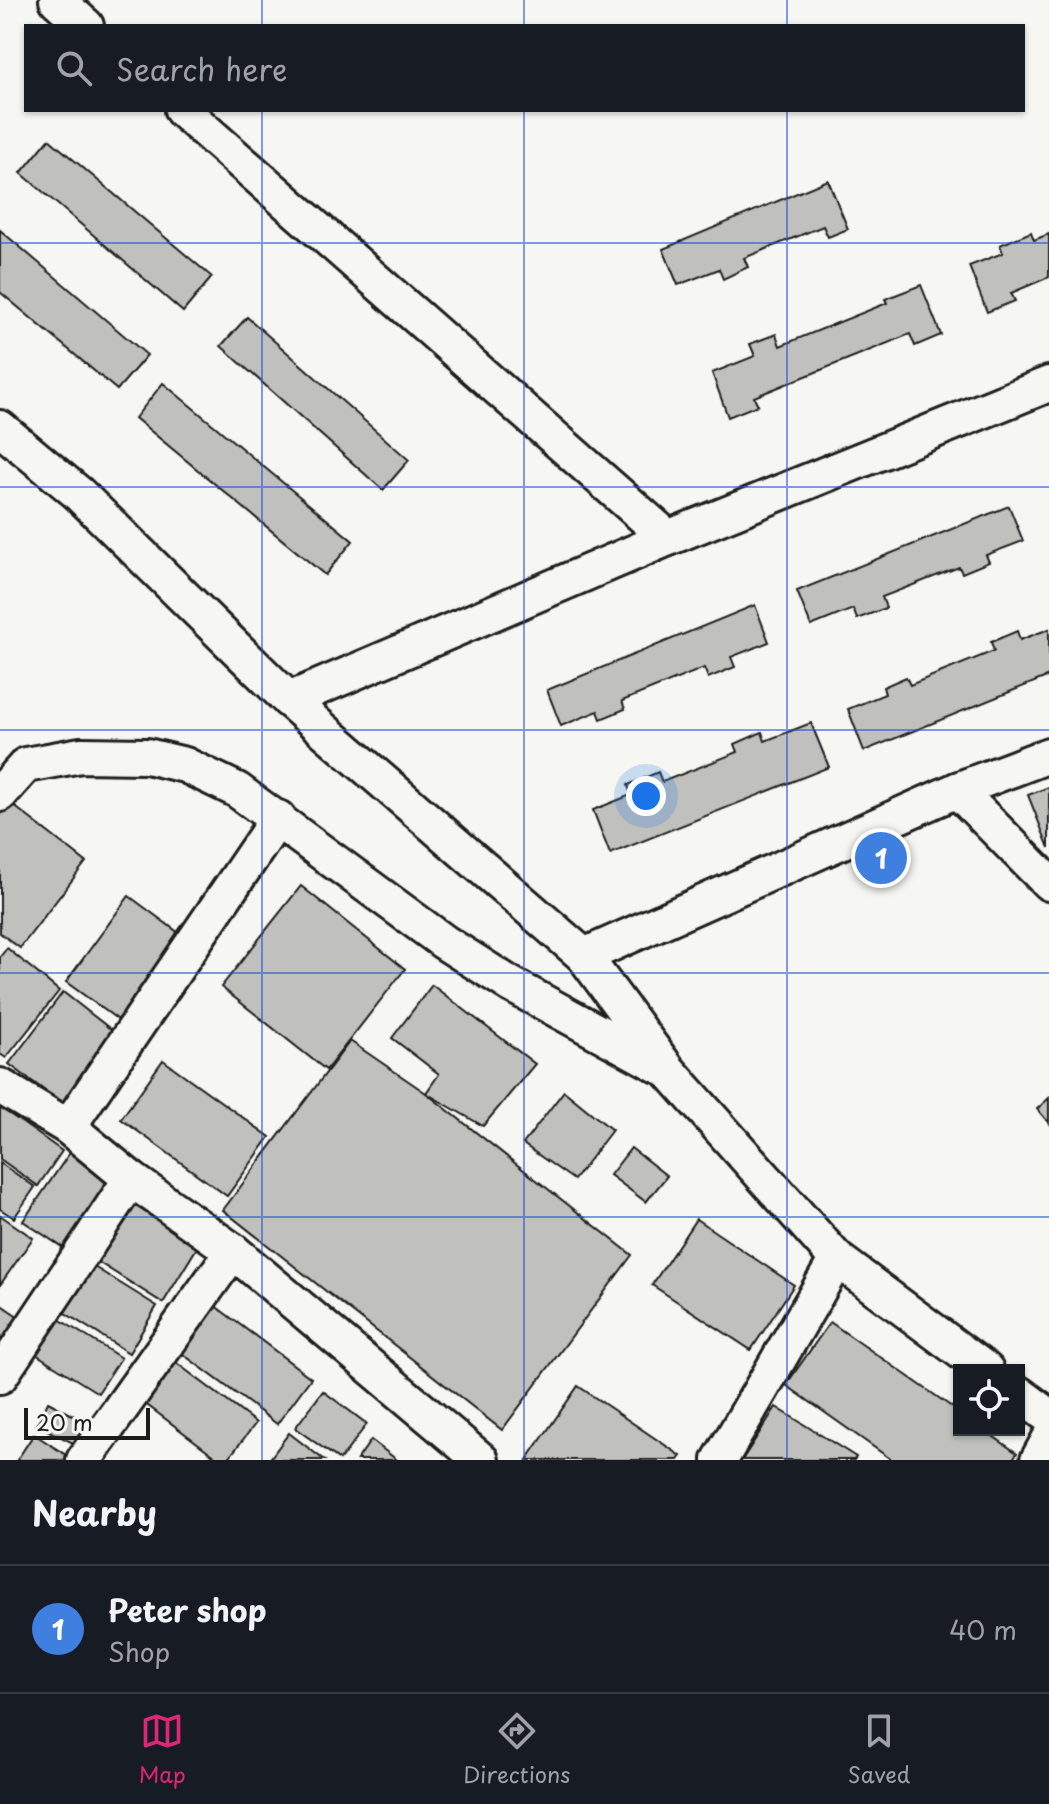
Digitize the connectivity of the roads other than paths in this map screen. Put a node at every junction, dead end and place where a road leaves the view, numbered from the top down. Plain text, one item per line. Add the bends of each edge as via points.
1 (57, 0) edge
2 (84, 24) edge
3 (184, 112) edge
4 (1049, 384) edge
5 (0, 428) edge
6 (668, 538) junction
7 (289, 700) junction
8 (1049, 755) edge
9 (957, 790) junction
10 (0, 794) edge
11 (278, 818) junction
12 (1049, 883) edge
13 (584, 956) junction
14 (668, 1070) junction
15 (0, 1086) edge
16 (68, 1127) junction
17 (131, 1179) junction
18 (233, 1251) junction
19 (837, 1259) junction
20 (978, 1364) edge
21 (0, 1376) edge
22 (1025, 1398) edge
23 (1049, 1416) edge
24 (1049, 1440) edge
25 (84, 1460) edge
26 (481, 1460) edge
27 (720, 1460) edge
28 (1038, 1460) edge

1 - 2 street
3 - 6 street
4 - 6 street
5 - 7 street via 78,493
6 - 7 street
7 - 13 street
8 - 9 street
9 - 12 street
9 - 13 street
10 - 11 street via 26,765 81,755 147,756 185,765 237,790
11 - 14 street via 444,942
11 - 16 street
13 - 14 street
14 - 19 street
15 - 16 street
16 - 17 street
17 - 18 street
17 - 21 street
18 - 25 street
18 - 26 street
19 - 20 street
19 - 27 street
22 - 23 street
24 - 28 street

